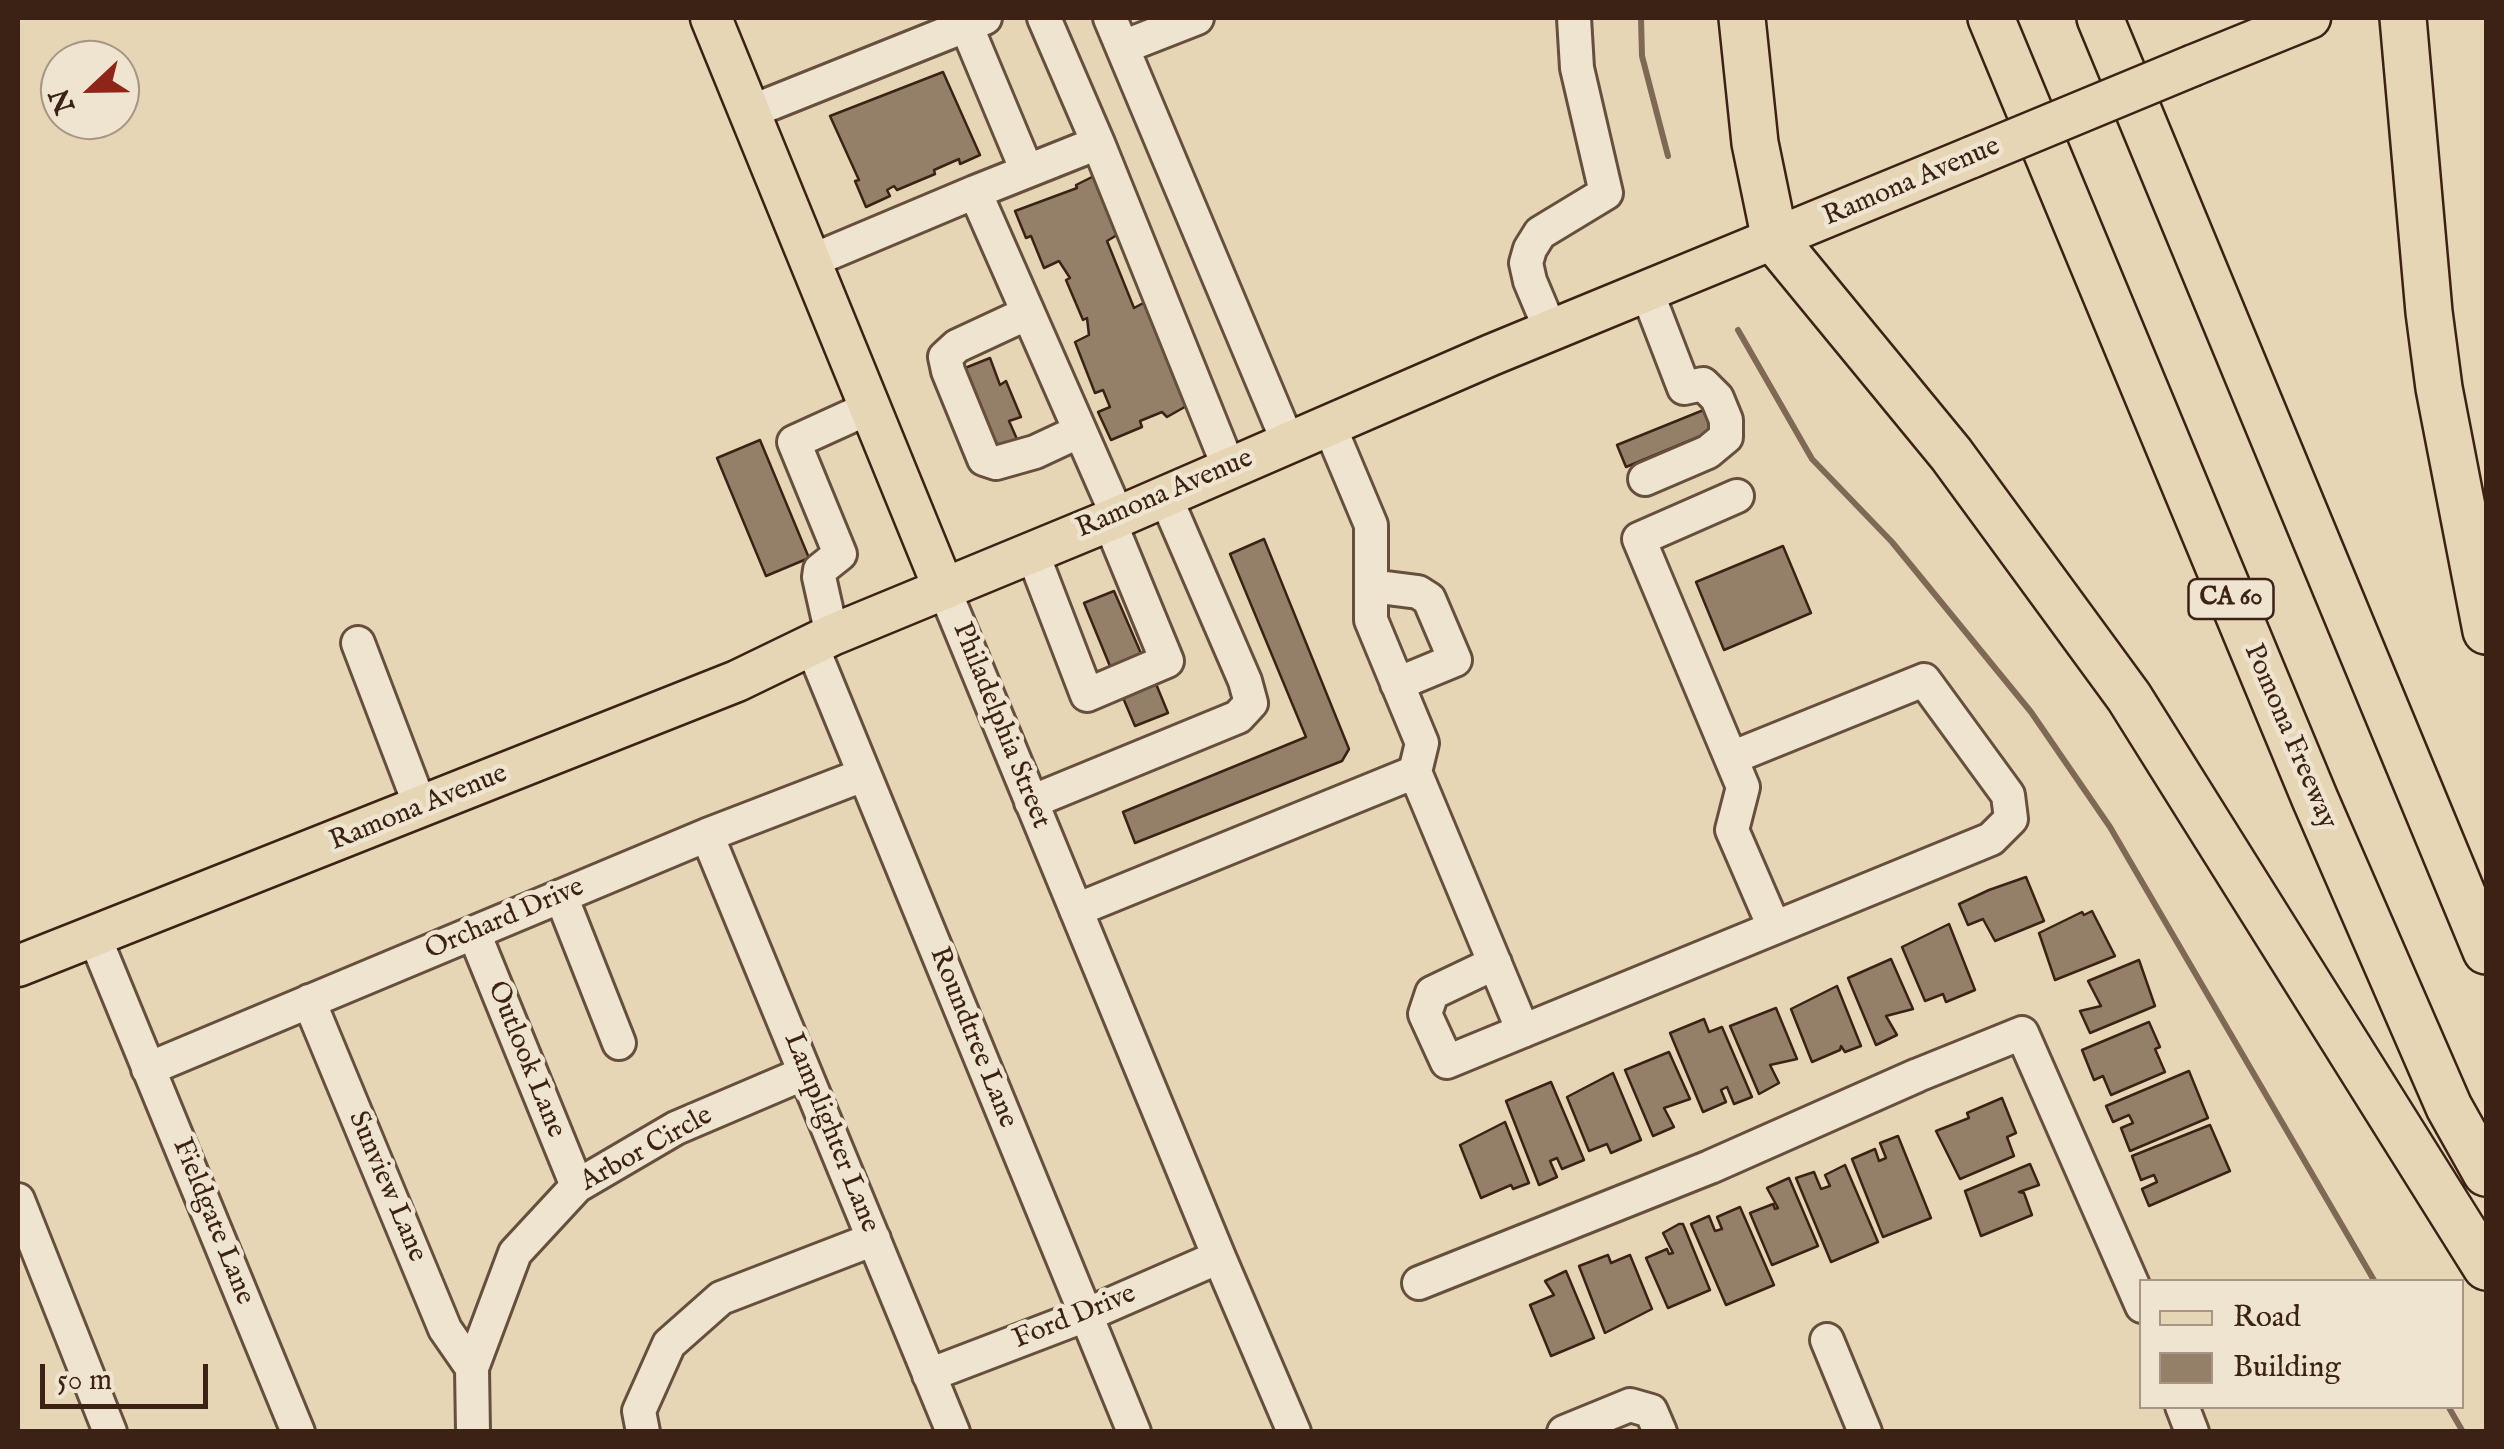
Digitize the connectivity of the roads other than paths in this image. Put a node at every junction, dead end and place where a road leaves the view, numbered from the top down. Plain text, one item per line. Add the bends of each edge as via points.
1 (711, 18) edge
2 (1044, 18) edge
3 (1197, 18) edge
4 (1574, 18) edge
5 (1742, 18) edge
6 (1991, 18) edge
7 (2100, 18) edge
8 (2310, 18) edge
9 (2403, 18) edge
10 (976, 21) edge
11 (1117, 32) edge
12 (750, 112) junction
13 (1098, 143) junction
14 (1028, 171) junction
15 (975, 192) junction
16 (1775, 240) junction
17 (812, 260) junction
18 (1647, 292) junction
19 (1028, 314) junction
20 (1551, 331) junction
21 (871, 406) junction
22 (1328, 425) junction
23 (1080, 430) junction
24 (1288, 442) junction
25 (1229, 468) junction
26 (1645, 479) dead end
27 (1165, 496) junction
28 (1738, 496) dead end
29 (1113, 518) junction
30 (1032, 552) junction
31 (1371, 586) junction
32 (944, 588) junction
33 (2486, 631) edge
34 (822, 639) junction
35 (358, 643) dead end
36 (1397, 684) junction
37 (1730, 758) junction
38 (1415, 772) junction
39 (863, 774) junction
40 (1031, 802) junction
41 (421, 808) junction
42 (708, 835) junction
43 (561, 896) junction
44 (1076, 910) junction
45 (1774, 928) junction
46 (474, 933) junction
47 (95, 938) junction
48 (2486, 950) edge
49 (1495, 963) junction
50 (18, 966) edge
51 (309, 1001) junction
52 (1524, 1030) junction
53 (619, 1044) dead end
54 (148, 1069) junction
55 (805, 1073) junction
56 (2486, 1173) edge
57 (577, 1186) junction
58 (18, 1200) edge
59 (874, 1239) junction
60 (1218, 1257) junction
61 (2486, 1266) edge
62 (1419, 1283) dead end
63 (2139, 1299) edge
64 (1086, 1315) junction
65 (1827, 1340) dead end
66 (472, 1368) junction
67 (930, 1374) junction
68 (110, 1432) edge
69 (298, 1432) edge
70 (474, 1432) edge
71 (644, 1432) edge
72 (953, 1432) edge
73 (1134, 1432) edge
74 (1294, 1432) edge
75 (1564, 1432) edge
76 (1660, 1432) edge
77 (1865, 1432) edge

1 - 12 main road, Philadelphia Street
2 - 13 street
3 - 11 street
4 - 20 street via 1577,68 1606,193 1540,233 1530,249 1530,281
5 - 16 highway via 1755,144
6 - 56 highway, Pomona Freeway / CA 60 via 2314,799 2449,1107
7 - 48 highway
8 - 16 main road, Ramona Avenue, bridge
9 - 33 highway via 2439,388
10 - 12 street
10 - 14 street
11 - 24 street
12 - 17 main road, Philadelphia Street
13 - 14 street
13 - 25 street
14 - 15 street
15 - 17 street
15 - 19 street
16 - 18 main road, Ramona Avenue
16 - 61 highway via 1951,454 2129,697
17 - 21 main road, Philadelphia Street
18 - 20 main road, Ramona Avenue
18 - 26 street via 1684,388 1703,384 1717,398 1726,437 1708,452
19 - 23 street
19 - 23 street via 957,346 946,358 984,459 996,463 1035,452
20 - 22 main road, Ramona Avenue
21 - 32 main road, Philadelphia Street
21 - 34 street, Roundtree Lane via 794,442 840,554 820,570
22 - 24 main road, Ramona Avenue
22 - 31 street via 1371,525
23 - 29 street
24 - 25 main road, Ramona Avenue
25 - 27 main road, Ramona Avenue
27 - 29 main road, Ramona Avenue
27 - 40 street via 1251,702 1238,717
28 - 37 street via 1639,539
29 - 30 main road, Ramona Avenue
29 - 30 street via 1167,660 1088,695
30 - 32 main road, Ramona Avenue
31 - 36 street via 1371,620
31 - 36 street via 1429,599 1455,660
32 - 34 main road, Ramona Avenue
32 - 40 street, Philadelphia Street
34 - 39 street, Roundtree Lane
34 - 41 main road, Ramona Avenue via 738,681
35 - 41 street
36 - 38 street via 1422,743
37 - 45 street via 1743,787 1732,830
37 - 45 street via 1924,680 2008,795 2011,818 1992,839
38 - 44 street
38 - 49 street
39 - 42 street, Orchard Drive
39 - 64 street, Roundtree Lane
40 - 44 street, Philadelphia Street
41 - 47 main road, Ramona Avenue
42 - 43 street, Orchard Drive
42 - 55 street, Lamplighter Lane
43 - 46 street, Orchard Drive
43 - 53 street
44 - 60 street, Philadelphia Street
45 - 52 street
46 - 51 street, Orchard Drive
46 - 57 street, Outlook Lane
47 - 50 main road, Ramona Avenue
47 - 54 street, Fieldgate Lane
49 - 52 street
49 - 52 street via 1432,993 1425,1014 1447,1062
51 - 54 street, Orchard Drive
51 - 66 street, Sunview Lane via 445,1329
54 - 69 street, Fieldgate Lane
55 - 57 street, Arbor Circle via 676,1128
55 - 59 street, Lamplighter Lane
57 - 66 street, Arbor Circle via 515,1253
58 - 68 street
59 - 67 street, Lamplighter Lane
59 - 71 street via 721,1298 668,1344 639,1411
60 - 64 street, Ford Drive
60 - 74 street, Philadelphia Street
62 - 63 street via 2022,1033
64 - 67 street, Ford Drive
64 - 73 street, Roundtree Lane
65 - 77 street
66 - 70 street, Arbor Circle
67 - 72 street, Lamplighter Lane
75 - 76 street via 1630,1405 1651,1410

